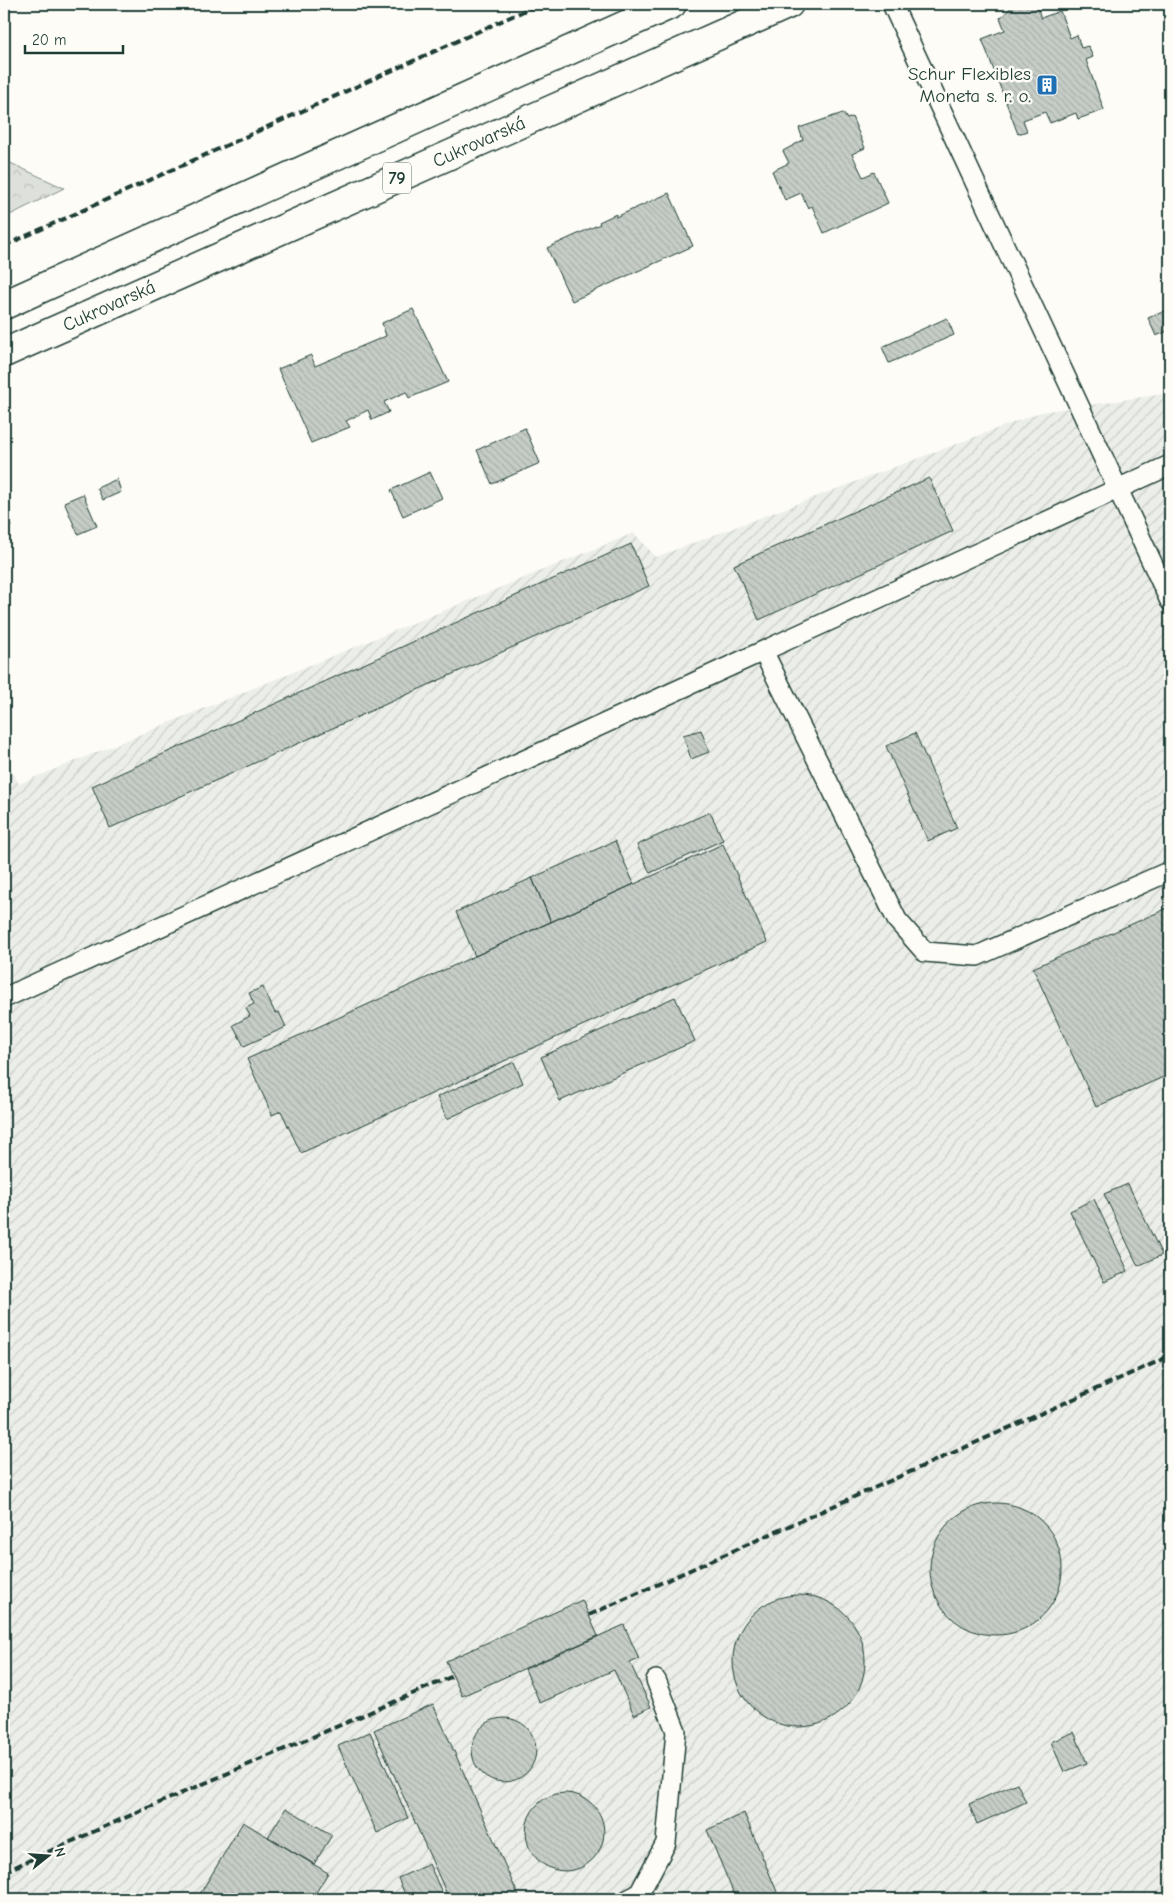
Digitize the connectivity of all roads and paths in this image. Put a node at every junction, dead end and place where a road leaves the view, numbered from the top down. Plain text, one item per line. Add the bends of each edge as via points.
1 (672, 4) edge
2 (789, 4) edge
3 (892, 4) edge
4 (4, 305) edge
5 (4, 353) edge
6 (1170, 465) edge
7 (1118, 489) junction
8 (1170, 601) edge
9 (763, 651) junction
10 (1170, 871) edge
11 (4, 998) edge
12 (656, 1680) dead end
13 (629, 1899) edge

1 - 4 main road, 79
2 - 5 main road, Cukrovarská / 79
3 - 7 lane
6 - 7 lane
7 - 8 lane
7 - 9 lane
9 - 10 lane via 897,920 925,952 977,956
9 - 11 lane
12 - 13 lane via 676,1731 666,1843 639,1894

